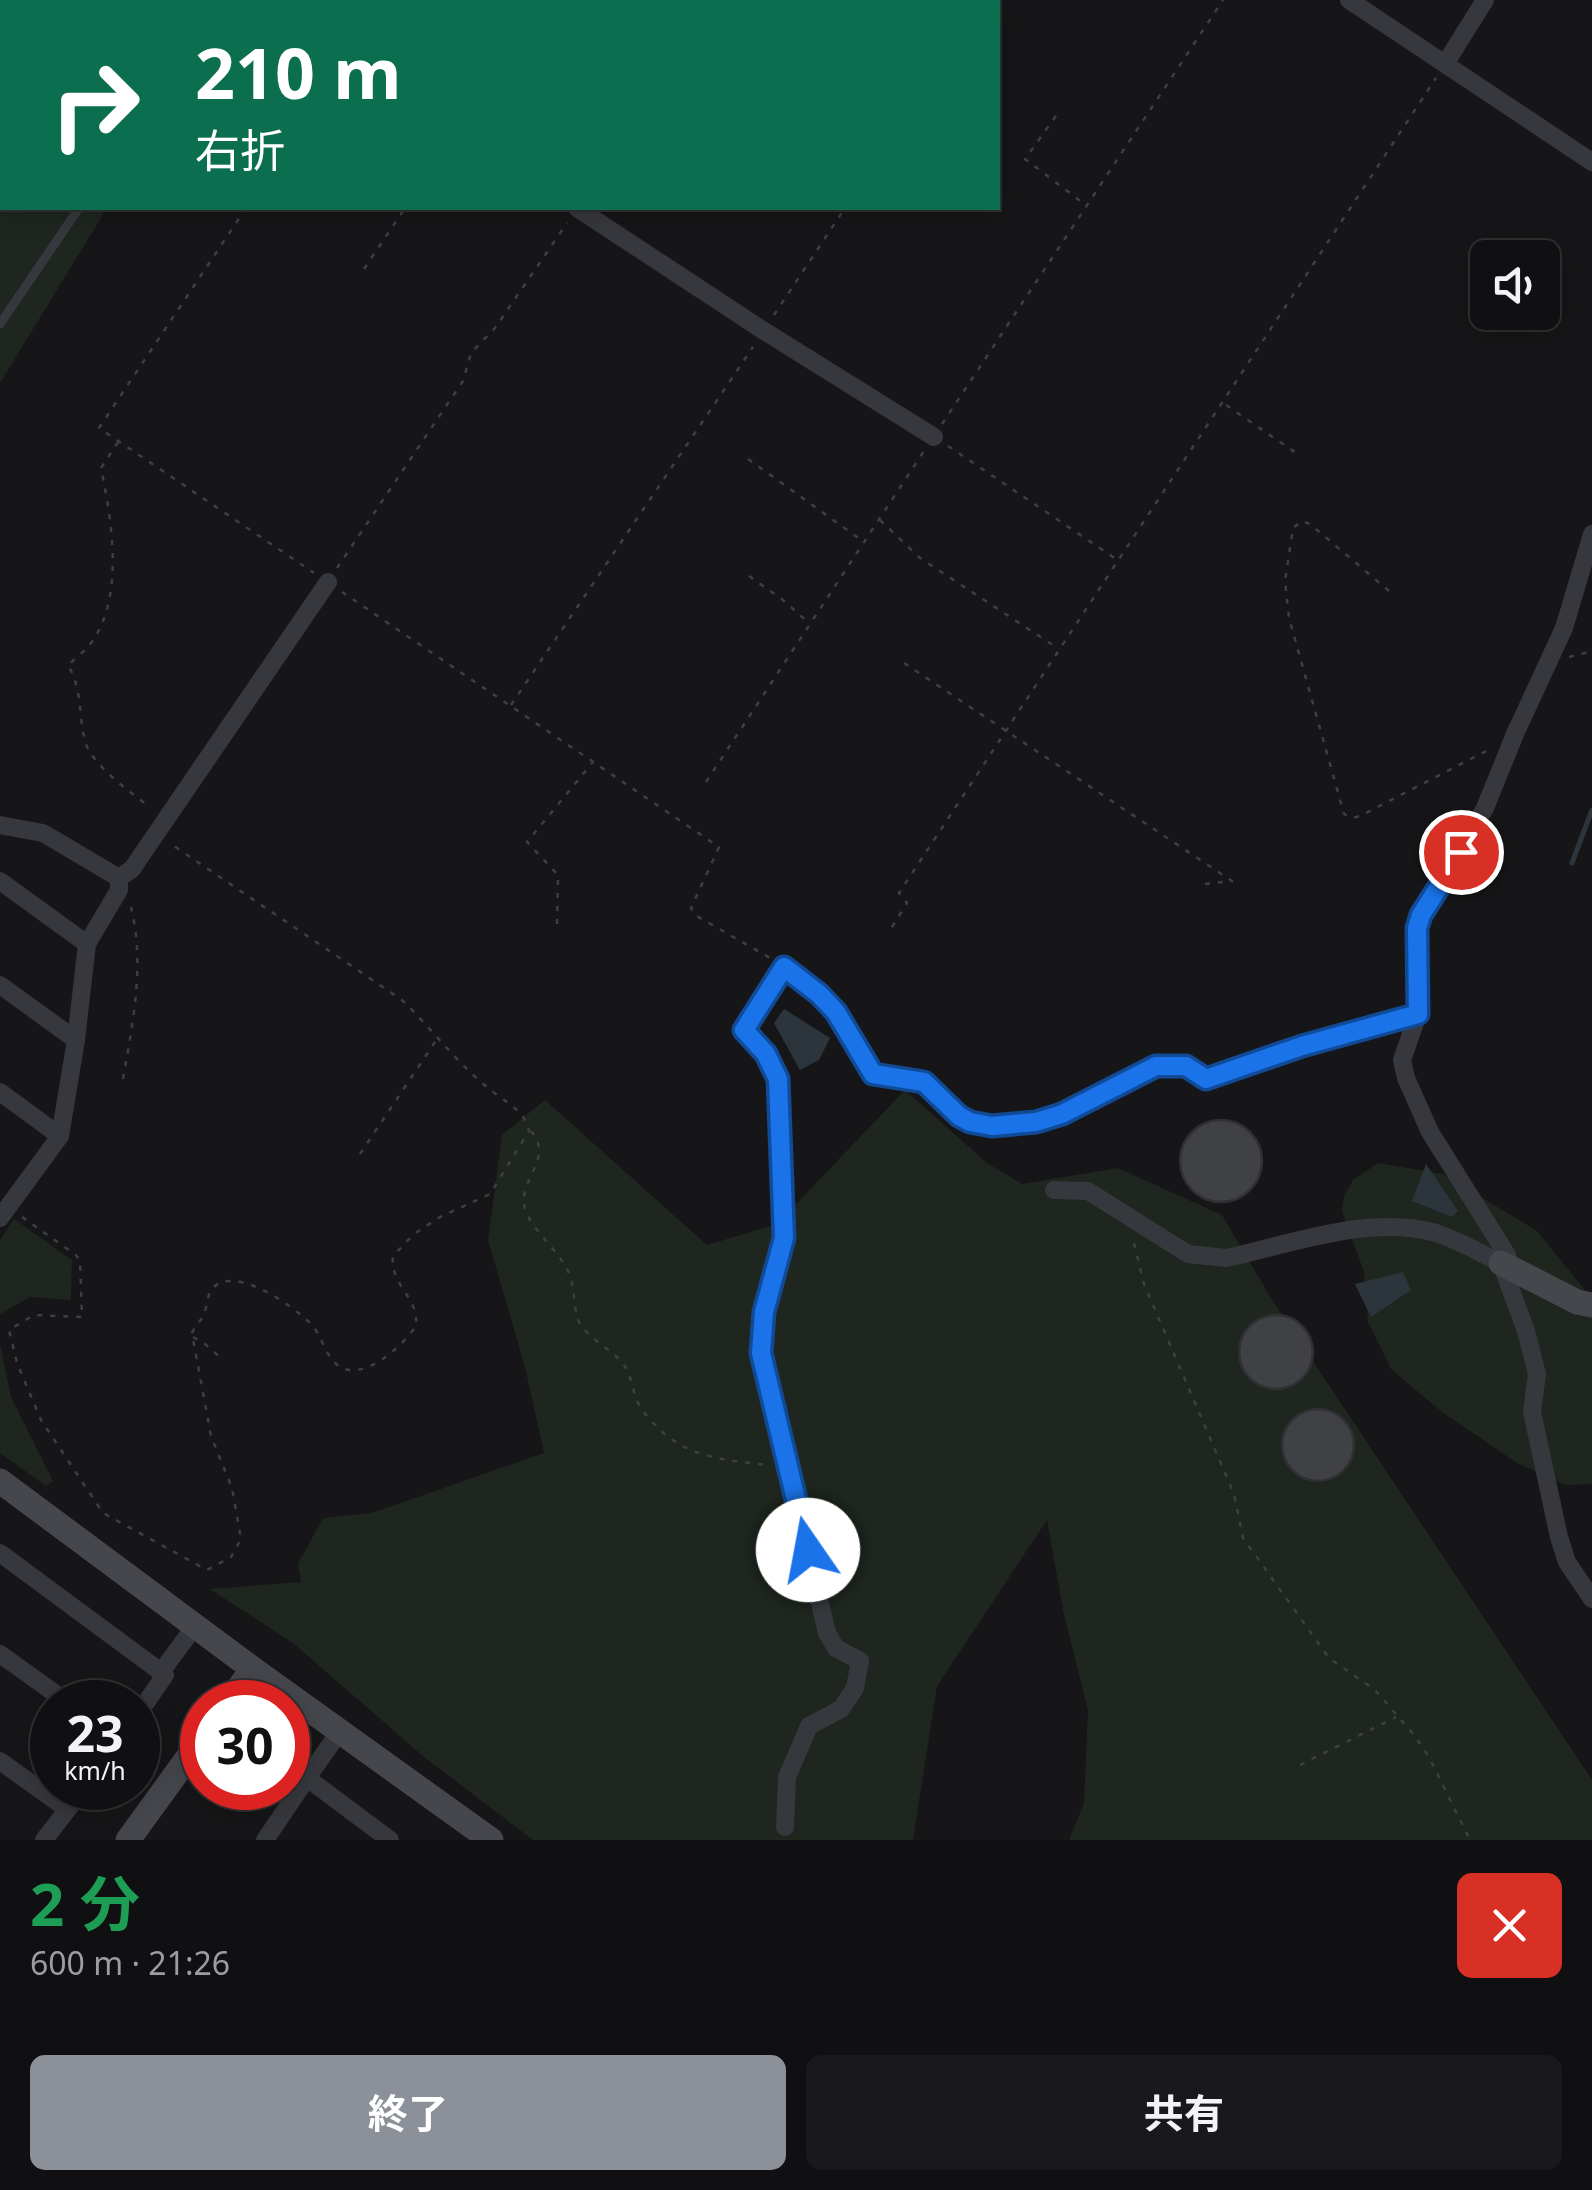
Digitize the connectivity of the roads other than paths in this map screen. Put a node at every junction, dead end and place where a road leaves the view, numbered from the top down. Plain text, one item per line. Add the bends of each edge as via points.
1 (1349, 0) edge
2 (1485, 0) edge
3 (1445, 64) junction
4 (1592, 162) edge
5 (78, 210) edge
6 (580, 210) edge
7 (0, 324) edge
8 (934, 436) road end
9 (1592, 534) edge
10 (328, 582) road end
11 (0, 825) edge
12 (0, 881) edge
13 (119, 884) junction
14 (87, 944) junction
15 (0, 985) edge
16 (1418, 1014) junction
17 (76, 1040) junction
18 (0, 1092) edge
19 (60, 1136) junction
20 (1054, 1190) dead end
21 (7, 1211) edge
22 (1501, 1263) junction
23 (1592, 1305) edge
24 (0, 1481) edge
25 (0, 1554) edge
26 (1592, 1599) edge
27 (196, 1626) junction
28 (0, 1654) edge
29 (253, 1669) junction
30 (161, 1672) junction
31 (36, 1680) edge
32 (245, 1680) edge
33 (160, 1682) edge
34 (340, 1731) junction
35 (0, 1761) edge
36 (180, 1768) edge
37 (310, 1774) edge
38 (310, 1780) edge
39 (30, 1783) edge
40 (67, 1810) edge
41 (285, 1810) edge
42 (785, 1826) dead end
43 (44, 1840) edge
44 (128, 1840) edge
45 (265, 1840) edge
46 (390, 1840) edge
47 (491, 1840) edge

1 - 3 street
2 - 3 street
3 - 4 street
5 - 7 lane
6 - 8 street
9 - 16 street via 1564,628 1472,834 1421,915
10 - 13 street
11 - 13 street via 42,833
12 - 14 street
13 - 14 street
14 - 17 street
15 - 17 street
16 - 22 street via 1402,1060 1406,1078 1430,1132 1507,1254
16 - 42 street via 1206,1079 1186,1066 1156,1066 1062,1114 992,1126 959,1116 924,1082 873,1074 836,1012 784,967 744,1030 778,1079 784,1238 764,1312 761,1353 827,1633 836,1648 860,1661 855,1688 841,1709 810,1726 788,1777
17 - 19 street
18 - 19 street
19 - 21 street
20 - 22 street via 1088,1190 1188,1254 1206,1258 1398,1228 1437,1234
22 - 23 street
22 - 26 street via 1537,1374 1532,1412 1559,1537
24 - 27 street
25 - 30 street
27 - 29 street
27 - 30 street
28 - 31 street
29 - 32 street
29 - 34 street
30 - 33 street
34 - 37 street
34 - 47 street
35 - 39 street
36 - 44 street
38 - 46 street
40 - 43 street
41 - 45 street

